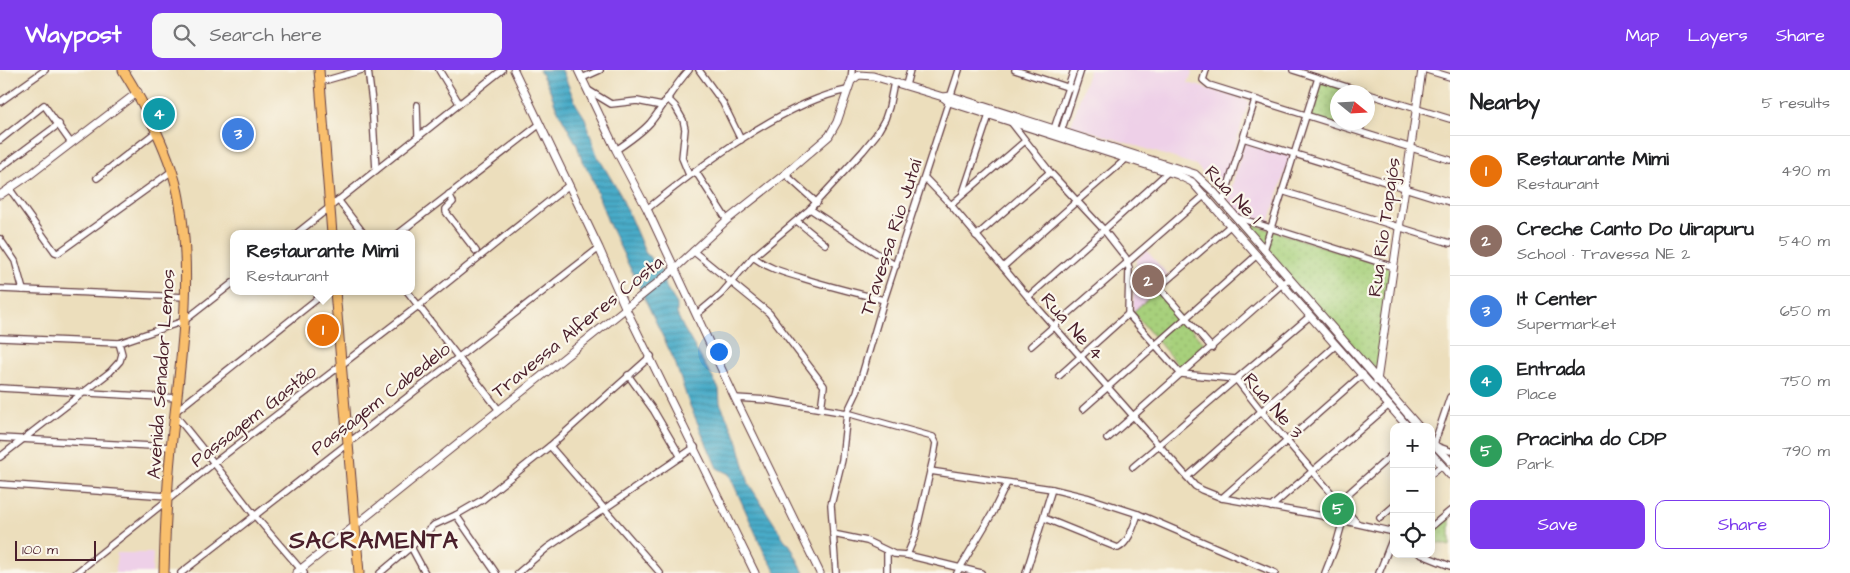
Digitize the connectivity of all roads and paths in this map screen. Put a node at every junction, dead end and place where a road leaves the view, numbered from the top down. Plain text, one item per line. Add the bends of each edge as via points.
1 (45, 70) edge
2 (123, 70) edge
3 (319, 70) edge
4 (362, 70) edge
5 (368, 70) edge
6 (439, 70) edge
7 (502, 70) edge
8 (514, 70) edge
9 (578, 70) edge
10 (600, 70) edge
11 (689, 70) edge
12 (699, 70) edge
13 (852, 70) edge
14 (910, 70) edge
15 (960, 70) edge
16 (1015, 70) edge
17 (1074, 70) edge
18 (1081, 70) edge
19 (1293, 70) edge
20 (1422, 70) edge
21 (1427, 70) edge
22 (1205, 71) edge
23 (586, 74) edge
24 (1450, 77) edge
25 (1318, 78) junction
26 (320, 82) junction
27 (851, 82) junction
28 (894, 82) junction
29 (906, 85) junction
30 (1341, 85) edge
31 (1072, 88) junction
32 (588, 90) junction
33 (847, 90) junction
34 (138, 92) junction
35 (1375, 96) edge
36 (667, 98) junction
37 (950, 99) junction
38 (1256, 100) junction
39 (0, 102) edge
40 (459, 103) junction
41 (416, 105) dead end
42 (662, 106) junction
43 (1416, 108) junction
44 (989, 115) junction
45 (1306, 115) junction
46 (1450, 119) edge
47 (1011, 122) junction
48 (59, 124) junction
49 (540, 124) junction
50 (1359, 131) joint
51 (156, 132) junction
52 (1057, 133) junction
53 (418, 136) junction
54 (1243, 138) junction
55 (0, 140) edge
56 (742, 140) junction
57 (1025, 141) junction
58 (71, 143) junction
59 (1411, 147) junction
60 (616, 150) junction
61 (1294, 155) junction
62 (1126, 159) junction
63 (1450, 160) edge
64 (0, 168) edge
65 (376, 170) junction
66 (172, 171) junction
67 (696, 172) junction
68 (1050, 172) junction
69 (1168, 172) junction
70 (785, 174) junction
71 (689, 175) junction
72 (97, 178) dead end
73 (925, 178) junction
74 (569, 185) junction
75 (9, 188) junction
76 (1405, 188) junction
77 (1282, 191) junction
78 (449, 194) junction
79 (1215, 194) junction
80 (0, 195) edge
81 (962, 195) junction
82 (1207, 197) junction
83 (338, 200) junction
84 (1077, 201) junction
85 (1223, 202) junction
86 (1450, 202) edge
87 (817, 203) junction
88 (951, 205) junction
89 (330, 208) junction
90 (647, 209) junction
91 (810, 209) junction
92 (1235, 217) junction
93 (726, 220) junction
94 (797, 221) junction
95 (1231, 225) junction
96 (1399, 227) junction
97 (1271, 228) junction
98 (301, 230) edge
99 (332, 230) edge
100 (361, 230) edge
101 (403, 230) edge
102 (1104, 230) junction
103 (976, 236) junction
104 (0, 239) edge
105 (1450, 243) edge
106 (825, 244) dead end
107 (599, 248) junction
108 (1264, 250) junction
109 (476, 251) dead end
110 (693, 251) junction
111 (1258, 255) junction
112 (753, 257) junction
113 (1128, 262) junction
114 (896, 266) junction
115 (1003, 267) junction
116 (1394, 267) junction
117 (673, 270) junction
118 (1289, 278) junction
119 (731, 283) junction
120 (1283, 284) junction
121 (230, 285) edge
122 (0, 289) edge
123 (23, 290) junction
124 (322, 295) edge
125 (335, 295) edge
126 (410, 295) edge
127 (186, 297) junction
128 (1028, 297) junction
129 (884, 300) junction
130 (418, 306) junction
131 (627, 306) junction
132 (697, 314) junction
133 (1128, 314) junction
134 (1310, 316) junction
135 (1186, 318) junction
136 (184, 321) junction
137 (1054, 327) junction
138 (0, 338) edge
139 (119, 343) junction
140 (1155, 344) junction
141 (1336, 345) junction
142 (1031, 346) dead end
143 (1212, 348) junction
144 (650, 356) junction
145 (1081, 357) junction
146 (458, 358) junction
147 (342, 366) junction
148 (1181, 374) junction
149 (1363, 374) junction
150 (628, 375) junction
151 (1059, 376) dead end
152 (1236, 379) junction
153 (1378, 380) junction
154 (1107, 386) junction
155 (1373, 386) junction
156 (0, 388) edge
157 (85, 393) junction
158 (1450, 397) edge
159 (178, 398) junction
160 (735, 398) junction
161 (1389, 405) junction
162 (1083, 408) dead end
163 (821, 409) junction
164 (499, 410) junction
165 (1448, 411) edge
166 (1262, 412) junction
167 (847, 413) junction
168 (176, 414) junction
169 (1133, 416) junction
170 (1405, 423) edge
171 (1416, 423) edge
172 (0, 438) edge
173 (1107, 439) dead end
174 (22, 440) junction
175 (1286, 441) junction
176 (1435, 442) edge
177 (348, 444) junction
178 (1435, 444) edge
179 (1159, 445) junction
180 (1435, 445) edge
181 (550, 446) junction
182 (172, 447) junction
183 (695, 447) junction
184 (1450, 451) edge
185 (1390, 456) edge
186 (0, 457) edge
187 (681, 457) junction
188 (1435, 457) edge
189 (1450, 462) edge
190 (214, 463) junction
191 (1442, 465) junction
192 (1132, 468) dead end
193 (930, 471) junction
194 (1313, 471) junction
195 (1435, 471) edge
196 (1450, 474) edge
197 (1187, 476) junction
198 (0, 484) edge
199 (1007, 484) junction
200 (1052, 489) junction
201 (1222, 498) junction
202 (167, 499) junction
203 (1339, 501) junction
204 (1271, 507) junction
205 (604, 509) junction
206 (1390, 509) edge
207 (1450, 511) edge
208 (1138, 514) junction
209 (456, 515) junction
210 (255, 516) junction
211 (1323, 516) junction
212 (1044, 518) junction
213 (1380, 518) dead end
214 (1343, 520) junction
215 (1357, 523) junction
216 (1435, 524) edge
217 (354, 526) junction
218 (1390, 533) edge
219 (833, 534) junction
220 (411, 547) junction
221 (1390, 548) edge
222 (887, 552) junction
223 (907, 555) junction
224 (1430, 558) edge
225 (1450, 566) edge
226 (961, 568) junction
227 (300, 572) edge
228 (76, 573) edge
229 (164, 573) edge
230 (181, 573) edge
231 (359, 573) edge
232 (380, 573) edge
233 (425, 573) edge
234 (496, 573) edge
235 (518, 573) edge
236 (660, 573) edge
237 (755, 573) edge
238 (820, 573) edge
239 (836, 573) edge
240 (887, 573) edge
241 (957, 573) edge
242 (981, 573) edge
243 (1026, 573) edge
244 (1275, 573) edge
245 (1325, 573) edge
246 (1379, 573) edge

1 - 39 street
2 - 34 main road, Avenida Senador Lemos
3 - 26 main road
4 - 26 street
5 - 65 street
6 - 40 street
7 - 40 street
8 - 49 street
9 - 23 street
10 - 23 street
11 - 36 street
12 - 56 street via 723,103
13 - 27 street
14 - 29 street
15 - 37 street, Travessa Rio Jutaí
16 - 31 street
17 - 31 street
18 - 31 street
19 - 25 street
20 - 43 street, Rua Rio Tapajós
21 - 24 street
22 - 38 street via 1203,80 1209,85
23 - 32 street
25 - 30 street
25 - 45 street
26 - 89 main road
27 - 28 street via 859,75
27 - 33 street, Travessa Alferes Costa
28 - 29 street
28 - 87 street via 889,107 876,135
29 - 37 street
31 - 52 street
32 - 42 street via 611,104 637,101
32 - 60 street
33 - 56 street via 796,108
33 - 70 street, Travessa Alferes Costa via 834,130
34 - 51 main road, Avenida Senador Lemos
34 - 58 street
35 - 43 street
36 - 42 street
36 - 71 street via 683,120 682,158
37 - 44 street, Rua Ne 1
37 - 52 street, Rua Ne 1
37 - 73 street, Travessa Rio Jutaí
38 - 45 street
38 - 54 street
40 - 53 street
41 - 53 street
42 - 60 street via 641,132
43 - 46 street
43 - 59 street, Rua Rio Tapajós
44 - 47 street, Rua Ne 1
44 - 81 street
45 - 50 street
45 - 61 street
47 - 52 street, Rua Ne 1
47 - 57 street
48 - 55 street via 44,105
48 - 58 street
48 - 64 street
49 - 74 street
49 - 78 street
50 - 59 street
51 - 66 main road, Avenida Senador Lemos
51 - 72 street
52 - 62 street, Rua Ne 1
52 - 79 street, Rua Ne 1 via 1195,174
53 - 65 street
54 - 61 street
54 - 85 street
56 - 67 street
57 - 68 street
57 - 81 street
58 - 75 street
59 - 63 street
59 - 76 street, Rua Rio Tapajós
60 - 90 street
61 - 76 street
61 - 77 street
62 - 69 street, Rua Ne 1
62 - 84 street
65 - 83 street
66 - 75 street via 61,252 55,252
66 - 127 main road, Avenida Senador Lemos via 179,198
67 - 71 street
67 - 93 street
68 - 84 street
68 - 103 street
69 - 82 street, Rua Ne 1 via 1192,182
69 - 102 street
70 - 87 street
70 - 93 street, Travessa Alferes Costa
71 - 90 street
73 - 88 street, Rua Ne 4
73 - 114 street, Travessa Rio Jutaí
74 - 107 street
74 - 130 street, Passagem Gastão
75 - 80 street
76 - 86 street
76 - 96 street, Rua Rio Tapajós
77 - 96 street
77 - 97 street
78 - 101 street
78 - 109 street via 453,202 446,212
79 - 82 street
79 - 85 street, Rua Ne 1
81 - 88 street
82 - 95 street, Rua Ne 1
82 - 113 street
83 - 89 street
83 - 100 street
84 - 102 street
84 - 115 street
85 - 92 street, Rua Ne 1
87 - 91 street
88 - 103 street, Rua Ne 4
89 - 98 street
89 - 99 main road
90 - 117 street
91 - 94 street
91 - 114 street
92 - 97 street
92 - 108 street, Rua Ne 1
93 - 110 street, Travessa Alferes Costa
94 - 106 street
94 - 112 street
95 - 111 street, Rua Ne 1
95 - 135 street via 1159,288
96 - 105 street
96 - 116 street, Rua Rio Tapajós
97 - 108 street
97 - 116 street
102 - 113 street
102 - 128 street
103 - 115 street, Rua Ne 4
104 - 123 street via 15,261
107 - 131 street
107 - 146 street, Passagem Cabedelo
108 - 118 street, Rua Ne 1
110 - 117 street, Travessa Alferes Costa
110 - 119 street
111 - 120 street, Rua Ne 1
111 - 135 street
112 - 119 street
112 - 129 street via 778,272
113 - 133 street
113 - 137 street
114 - 129 street, Travessa Rio Jutaí
115 - 128 street, Rua Ne 4
116 - 153 street, Rua Rio Tapajós
117 - 131 street, Travessa Alferes Costa
117 - 132 street
118 - 120 street
118 - 153 street, Rua Ne 1
119 - 132 street
119 - 163 street via 769,313 823,384 825,391
120 - 134 street, Rua Ne 1
120 - 143 street
121 - 136 street
122 - 123 street
123 - 127 street
124 - 168 street
125 - 147 main road
126 - 130 street
127 - 136 main road, Avenida Senador Lemos
128 - 137 street, Rua Ne 4
129 - 167 street, Travessa Rio Jutaí via 857,392
130 - 146 street
130 - 147 street, Passagem Gastão
131 - 144 street
131 - 164 street, Travessa Alferes Costa
132 - 160 street
133 - 140 street
133 - 145 street
134 - 141 street, Rua Ne 1
134 - 152 street
135 - 140 street
135 - 143 street
136 - 139 street
136 - 159 main road, Avenida Senador Lemos
137 - 142 street
137 - 145 street, Rua Ne 4
138 - 139 street
139 - 157 street via 120,361
140 - 148 street
140 - 154 street
141 - 149 street, Rua Ne 1
141 - 166 street
143 - 148 street
144 - 150 street
144 - 183 street
145 - 151 street
145 - 154 street, Rua Ne 4
146 - 164 street
146 - 177 street, Passagem Cabedelo
147 - 177 main road
147 - 190 street, Passagem Gastão
148 - 152 street, Rua Ne 3
148 - 169 street
149 - 155 street, Rua Ne 1
149 - 175 street
150 - 181 street
150 - 187 street
152 - 166 street, Rua Ne 3
152 - 179 street
153 - 155 street
153 - 171 street, Rua Ne 1
154 - 162 street
154 - 169 street, Rua Ne 4
155 - 161 street, Rua Ne 1
156 - 157 street
157 - 159 street
157 - 174 street
158 - 165 street
159 - 168 main road, Avenida Senador Lemos
160 - 163 street
160 - 238 street
161 - 170 street, Rua Ne 1
161 - 194 street
163 - 167 street
164 - 217 street, Travessa Alferes Costa
165 - 176 street
166 - 175 street, Rua Ne 3
166 - 197 street
167 - 193 street via 935,439
167 - 219 street, Travessa Rio Jutaí via 842,460 831,505
168 - 182 main road, Avenida Senador Lemos
168 - 190 street
169 - 173 street
169 - 179 street, Rua Ne 4
172 - 174 street
174 - 182 street
174 - 186 street
175 - 194 street, Rua Ne 3
175 - 201 street
177 - 210 street, Passagem Cabedelo
177 - 217 main road
178 - 184 street
179 - 192 street
179 - 197 street, Rua Ne 4
180 - 189 street
181 - 205 street
181 - 209 street via 482,500
182 - 202 main road, Avenida Senador Lemos
183 - 187 street
183 - 237 street
185 - 203 street
187 - 205 street
188 - 191 street
190 - 202 street, Passagem Gastão
190 - 210 street
191 - 195 street
191 - 196 street
193 - 199 street
193 - 223 street via 915,536
194 - 203 street, Rua Ne 3
194 - 204 street
197 - 201 street, Rua Ne 4 via 1202,490
198 - 202 street
199 - 200 street
199 - 226 street
200 - 208 street
200 - 212 street
201 - 204 street
202 - 228 street, Passagem Gastão
202 - 229 main road, Avenida Senador Lemos
203 - 211 street
203 - 215 street, Rua Ne 3
204 - 211 street
205 - 235 street
205 - 236 street
206 - 213 street
207 - 216 street
208 - 212 street via 1129,536 1118,548
208 - 244 street
209 - 220 street via 434,525
209 - 234 street
210 - 227 street
210 - 230 street, Passagem Cabedelo
211 - 214 street
212 - 243 street
214 - 215 street
214 - 245 street
215 - 218 street
217 - 227 street, Travessa Alferes Costa
217 - 231 main road
219 - 222 street via 867,540
219 - 239 street, Travessa Rio Jutaí
220 - 232 street
220 - 233 street
221 - 246 street
222 - 223 street
222 - 240 street
223 - 226 street
224 - 225 street
226 - 241 street
226 - 242 street

